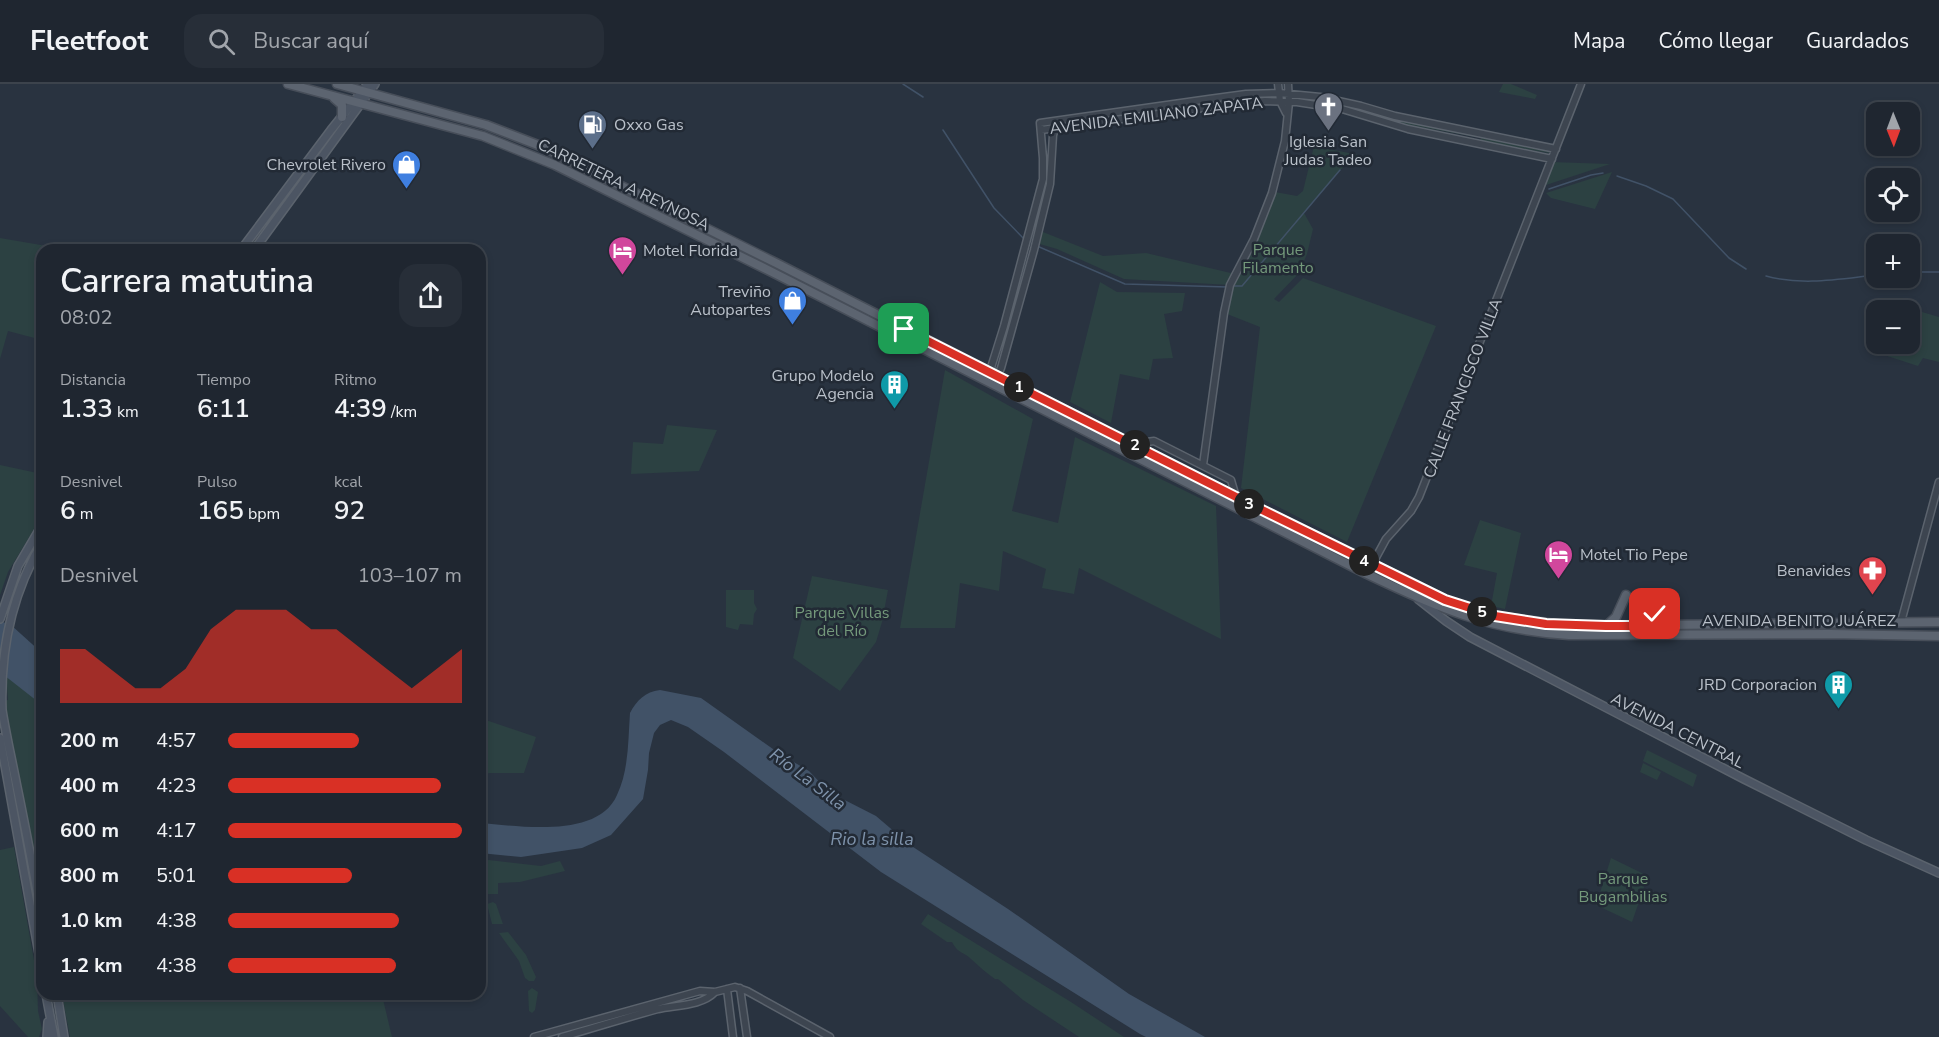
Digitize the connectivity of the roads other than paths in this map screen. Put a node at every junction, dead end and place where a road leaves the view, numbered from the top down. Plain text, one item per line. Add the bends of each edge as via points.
1 (288, 84) edge
2 (337, 84) edge
3 (375, 84) edge
4 (1278, 84) edge
5 (1288, 84) edge
6 (1581, 84) edge
7 (367, 89) edge
8 (1279, 93) junction
9 (332, 96) junction
10 (1289, 98) junction
11 (1280, 101) junction
12 (359, 102) junction
13 (387, 110) junction
14 (1287, 114) junction
15 (342, 117) junction
16 (481, 124) junction
17 (1040, 126) junction
18 (1056, 127) junction
19 (1556, 149) junction
20 (1552, 159) junction
21 (1030, 233) junction
22 (1037, 235) junction
23 (246, 244) edge
24 (258, 244) edge
25 (991, 379) junction
26 (1138, 447) junction
27 (1203, 465) junction
28 (1939, 482) edge
29 (1236, 497) junction
30 (1228, 504) junction
31 (1256, 507) junction
32 (36, 535) edge
33 (36, 555) edge
34 (1370, 569) junction
35 (14, 576) junction
36 (23, 580) junction
37 (1626, 594) dead end
38 (1413, 596) junction
39 (1643, 596) dead end
40 (1445, 600) joint
41 (0, 618) edge
42 (1901, 622) junction
43 (1939, 622) edge
44 (1606, 626) junction
45 (1674, 626) junction
46 (1633, 627) junction
47 (1863, 634) junction
48 (1583, 635) junction
49 (1687, 635) junction
50 (1939, 635) edge
51 (1917, 636) junction
52 (1, 694) edge
53 (0, 738) edge
54 (2, 750) junction
55 (12, 760) junction
56 (1939, 873) edge
57 (36, 885) edge
58 (29, 898) junction
59 (36, 913) edge
60 (36, 937) edge
61 (740, 988) junction
62 (727, 989) junction
63 (47, 1000) edge
64 (58, 1000) edge
65 (49, 1011) junction
66 (573, 1030) junction
67 (47, 1037) edge
68 (54, 1037) edge
69 (64, 1037) edge
70 (534, 1037) edge
71 (562, 1037) edge
72 (733, 1037) edge
73 (747, 1037) edge
74 (830, 1037) edge

1 - 9 main road, CARRETERA A REYNOSA
2 - 7 main road, CARRETERA A REYNOSA
3 - 7 main road
4 - 8 street
5 - 10 street
6 - 19 street, CALLE FRANCISCO VILLA
7 - 12 main road
7 - 16 main road, CARRETERA A REYNOSA
8 - 10 street, AVENIDA EMILIANO ZAPATA
8 - 11 street
8 - 17 street, AVENIDA EMILIANO ZAPATA via 1209,99
9 - 12 main road, CARRETERA A REYNOSA
9 - 15 main road via 342,105
10 - 11 street, AVENIDA EMILIANO ZAPATA
10 - 14 street
10 - 19 street, AVENIDA EMILIANO ZAPATA via 1330,99
10 - 20 street, AVENIDA EMILIANO ZAPATA via 1408,129
11 - 14 street
11 - 18 street, AVENIDA EMILIANO ZAPATA
12 - 13 main road, CARRETERA A REYNOSA
12 - 15 main road
12 - 24 main road
13 - 16 main road via 473,129
13 - 25 main road, CARRETERA A REYNOSA via 483,136 555,165
14 - 27 street via 1285,141 1272,193 1227,297
15 - 23 main road
16 - 25 main road, CARRETERA A REYNOSA via 563,157 776,263
17 - 18 street, AVENIDA EMILIANO ZAPATA
17 - 21 street via 1043,179
18 - 22 street via 1050,184
19 - 20 street, CALLE FRANCISCO VILLA
20 - 34 street, CALLE FRANCISCO VILLA via 1419,497 1386,539
21 - 22 street
21 - 25 street
22 - 25 street
25 - 26 main road, CARRETERA A REYNOSA
25 - 30 main road, CARRETERA A REYNOSA
26 - 27 street via 1156,442
26 - 29 main road, CARRETERA A REYNOSA
27 - 29 street via 1231,480
28 - 42 street
29 - 31 main road, CARRETERA A REYNOSA
30 - 31 main road
30 - 34 main road, CARRETERA A REYNOSA
31 - 34 main road, CARRETERA A REYNOSA
32 - 35 main road
33 - 36 main road
34 - 38 main road, CARRETERA A REYNOSA
34 - 40 main road, CARRETERA A REYNOSA
35 - 36 main road
35 - 41 main road
36 - 52 main road via 9,618 1,659
37 - 44 main road via 1616,617
38 - 48 main road, AVENIDA BENITO JUÁREZ via 1495,625 1534,633
38 - 56 main road, AVENIDA CENTRAL via 1470,637 1744,779
39 - 45 main road via 1655,614
40 - 44 main road, AVENIDA BENITO JUÁREZ via 1515,619
42 - 43 main road, AVENIDA BENITO JUÁREZ
42 - 45 main road, AVENIDA BENITO JUÁREZ
42 - 47 main road via 1891,629
42 - 51 main road
44 - 46 main road, AVENIDA BENITO JUÁREZ
45 - 46 main road, AVENIDA BENITO JUÁREZ
46 - 48 main road
46 - 49 main road
47 - 49 main road, AVENIDA BENITO JUÁREZ
47 - 51 main road, AVENIDA BENITO JUÁREZ
48 - 49 main road, AVENIDA BENITO JUÁREZ
50 - 51 main road, AVENIDA BENITO JUÁREZ
52 - 55 main road
53 - 54 main road
54 - 55 main road
54 - 58 main road
55 - 57 main road
58 - 59 main road
58 - 60 main road
61 - 62 street
61 - 73 street
61 - 74 street
62 - 66 street via 702,1000
62 - 72 street
63 - 65 main road
64 - 69 main road
65 - 67 main road
65 - 68 main road
66 - 70 street
66 - 71 street

